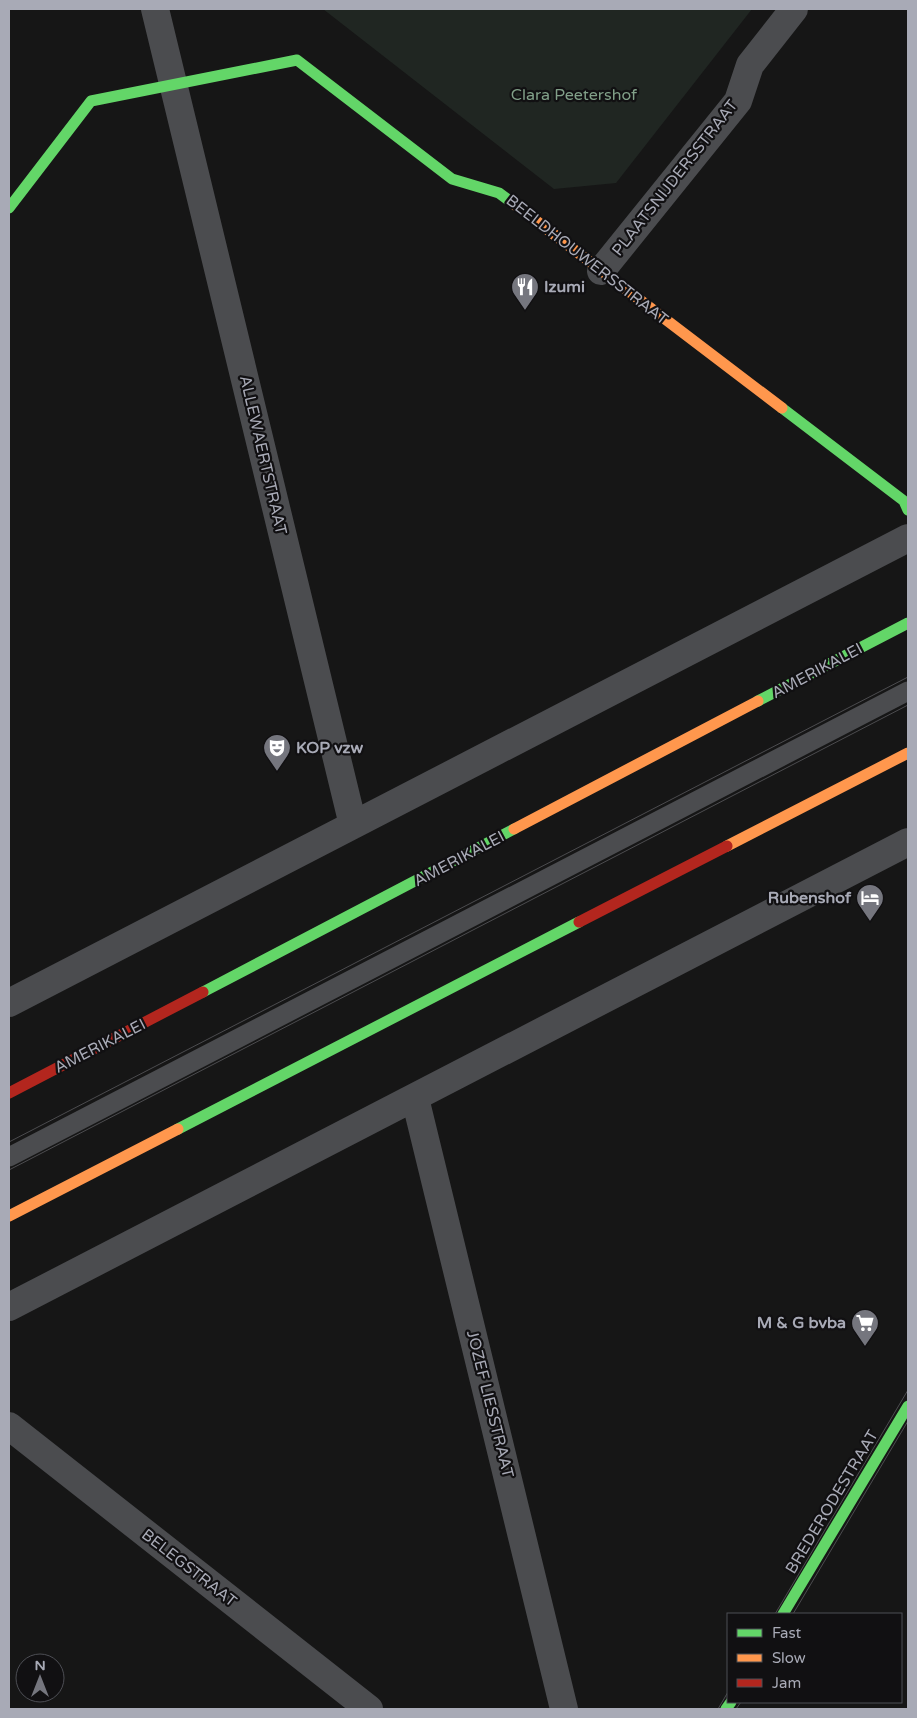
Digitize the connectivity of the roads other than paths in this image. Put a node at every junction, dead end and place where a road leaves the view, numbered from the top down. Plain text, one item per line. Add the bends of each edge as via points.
1 (154, 9) edge
2 (794, 9) edge
3 (174, 84) junction
4 (9, 208) edge
5 (600, 271) junction
6 (908, 510) edge
7 (908, 538) edge
8 (908, 623) edge
9 (908, 691) edge
10 (908, 753) edge
11 (353, 825) junction
12 (908, 842) edge
13 (9, 1003) edge
14 (9, 1093) edge
15 (415, 1098) junction
16 (9, 1157) edge
17 (9, 1216) edge
18 (9, 1307) edge
19 (908, 1406) edge
20 (9, 1426) edge
21 (784, 1613) edge
22 (369, 1709) edge
23 (564, 1709) edge

1 - 3 street
2 - 5 street, PLAATSNIJDERSSTRAAT via 750,65 738,101
3 - 4 main road, BEELDHOUWERSSTRAAT via 91,101
3 - 5 main road, BEELDHOUWERSSTRAAT via 298,60 452,178 499,193
3 - 11 street, ALLEWAERTSTRAAT
5 - 6 main road, BEELDHOUWERSSTRAAT via 904,501
7 - 11 street
8 - 14 main road, AMERIKALEI
9 - 16 lane
10 - 17 main road
11 - 13 street
12 - 15 street
15 - 18 street
15 - 23 street, JOZEF LIESSTRAAT
19 - 21 main road, BREDERODESTRAAT
20 - 22 street, BELEGSTRAAT

